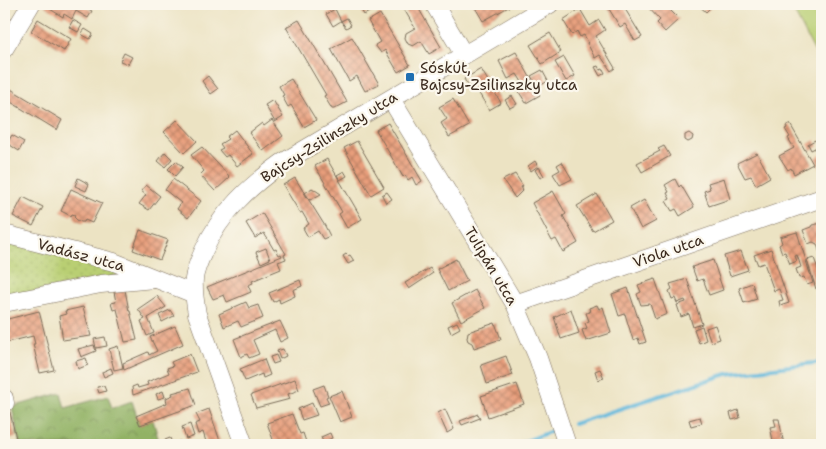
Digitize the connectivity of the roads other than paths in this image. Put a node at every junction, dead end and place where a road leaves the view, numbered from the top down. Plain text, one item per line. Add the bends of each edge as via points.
1 (30, 4) edge
2 (434, 4) edge
3 (550, 4) edge
4 (4, 49) edge
5 (464, 55) junction
6 (391, 99) junction
7 (822, 198) edge
8 (4, 234) edge
9 (156, 279) junction
10 (194, 294) junction
11 (4, 303) edge
12 (515, 304) junction
13 (244, 445) edge
14 (567, 445) edge

1 - 4 street
2 - 5 street
3 - 5 street, Bajcsy-Zsilinszky utca
5 - 6 street, Bajcsy-Zsilinszky utca
6 - 10 street, Bajcsy-Zsilinszky utca via 289,159 246,191 230,207 207,243 194,277
6 - 12 street, Tulipán utca
7 - 12 street, Viola utca
8 - 9 street, Vadász utca via 114,262
9 - 10 street, Vadász utca
9 - 11 street, Vadász utca via 101,284
10 - 13 street, Bajcsy-Zsilinszky utca via 197,314
12 - 14 street, Tulipán utca via 538,358

